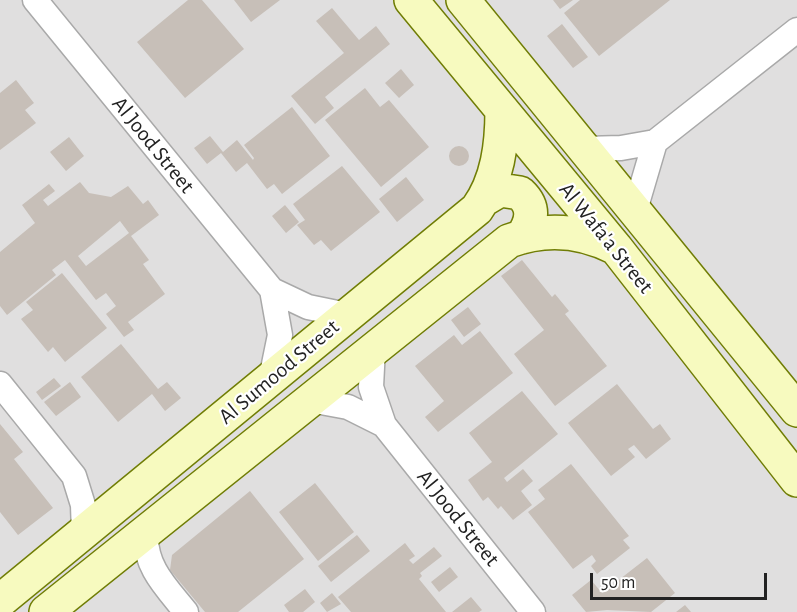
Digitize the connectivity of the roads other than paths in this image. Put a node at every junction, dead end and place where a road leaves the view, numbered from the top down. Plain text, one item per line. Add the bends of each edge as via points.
1 (34, 0) edge
2 (411, 0) edge
3 (463, 0) edge
4 (797, 30) edge
5 (502, 110) junction
6 (655, 142) junction
7 (584, 149) junction
8 (483, 200) junction
9 (635, 210) junction
10 (522, 237) junction
11 (616, 248) junction
12 (272, 290) junction
13 (347, 315) junction
14 (373, 348) junction
15 (271, 379) junction
16 (0, 384) edge
17 (309, 400) junction
18 (797, 410) edge
19 (384, 425) junction
20 (767, 443) junction
21 (797, 465) edge
22 (797, 480) edge
23 (84, 533) junction
24 (146, 533) junction
25 (0, 601) edge
26 (46, 612) edge
27 (186, 612) edge
28 (533, 612) edge

1 - 12 street, Al Jood Street
2 - 5 street, Al Wafa'a Street
3 - 7 street, Al Wafa'a Street
4 - 6 street
5 - 8 street, Al Sumood Street via 496,166
5 - 11 street, Al Wafa'a Street
6 - 7 street
6 - 9 street
7 - 9 street, Al Wafa'a Street
8 - 10 street via 500,190 520,193 527,200 531,219
8 - 13 street, Al Sumood Street via 466,219
9 - 18 street, Al Wafa'a Street
10 - 11 street, Al Sumood Street via 541,232 580,234
10 - 14 street, Al Sumood Street via 496,250
11 - 20 street, Al Wafa'a Street
12 - 13 street, Al Jood Street via 308,307
12 - 15 street, Al Jood Street via 280,335
13 - 15 street, Al Sumood Street
14 - 17 street, Al Sumood Street
14 - 19 street, Al Jood Street via 371,387
15 - 23 street, Al Sumood Street
16 - 23 street via 74,476 83,505
17 - 19 street, Al Jood Street via 348,407
17 - 24 street, Al Sumood Street
19 - 28 street, Al Jood Street
20 - 21 street
20 - 22 street, Al Wafa'a Street
23 - 25 street, Al Sumood Street
24 - 26 street, Al Sumood Street
24 - 27 street via 151,566

